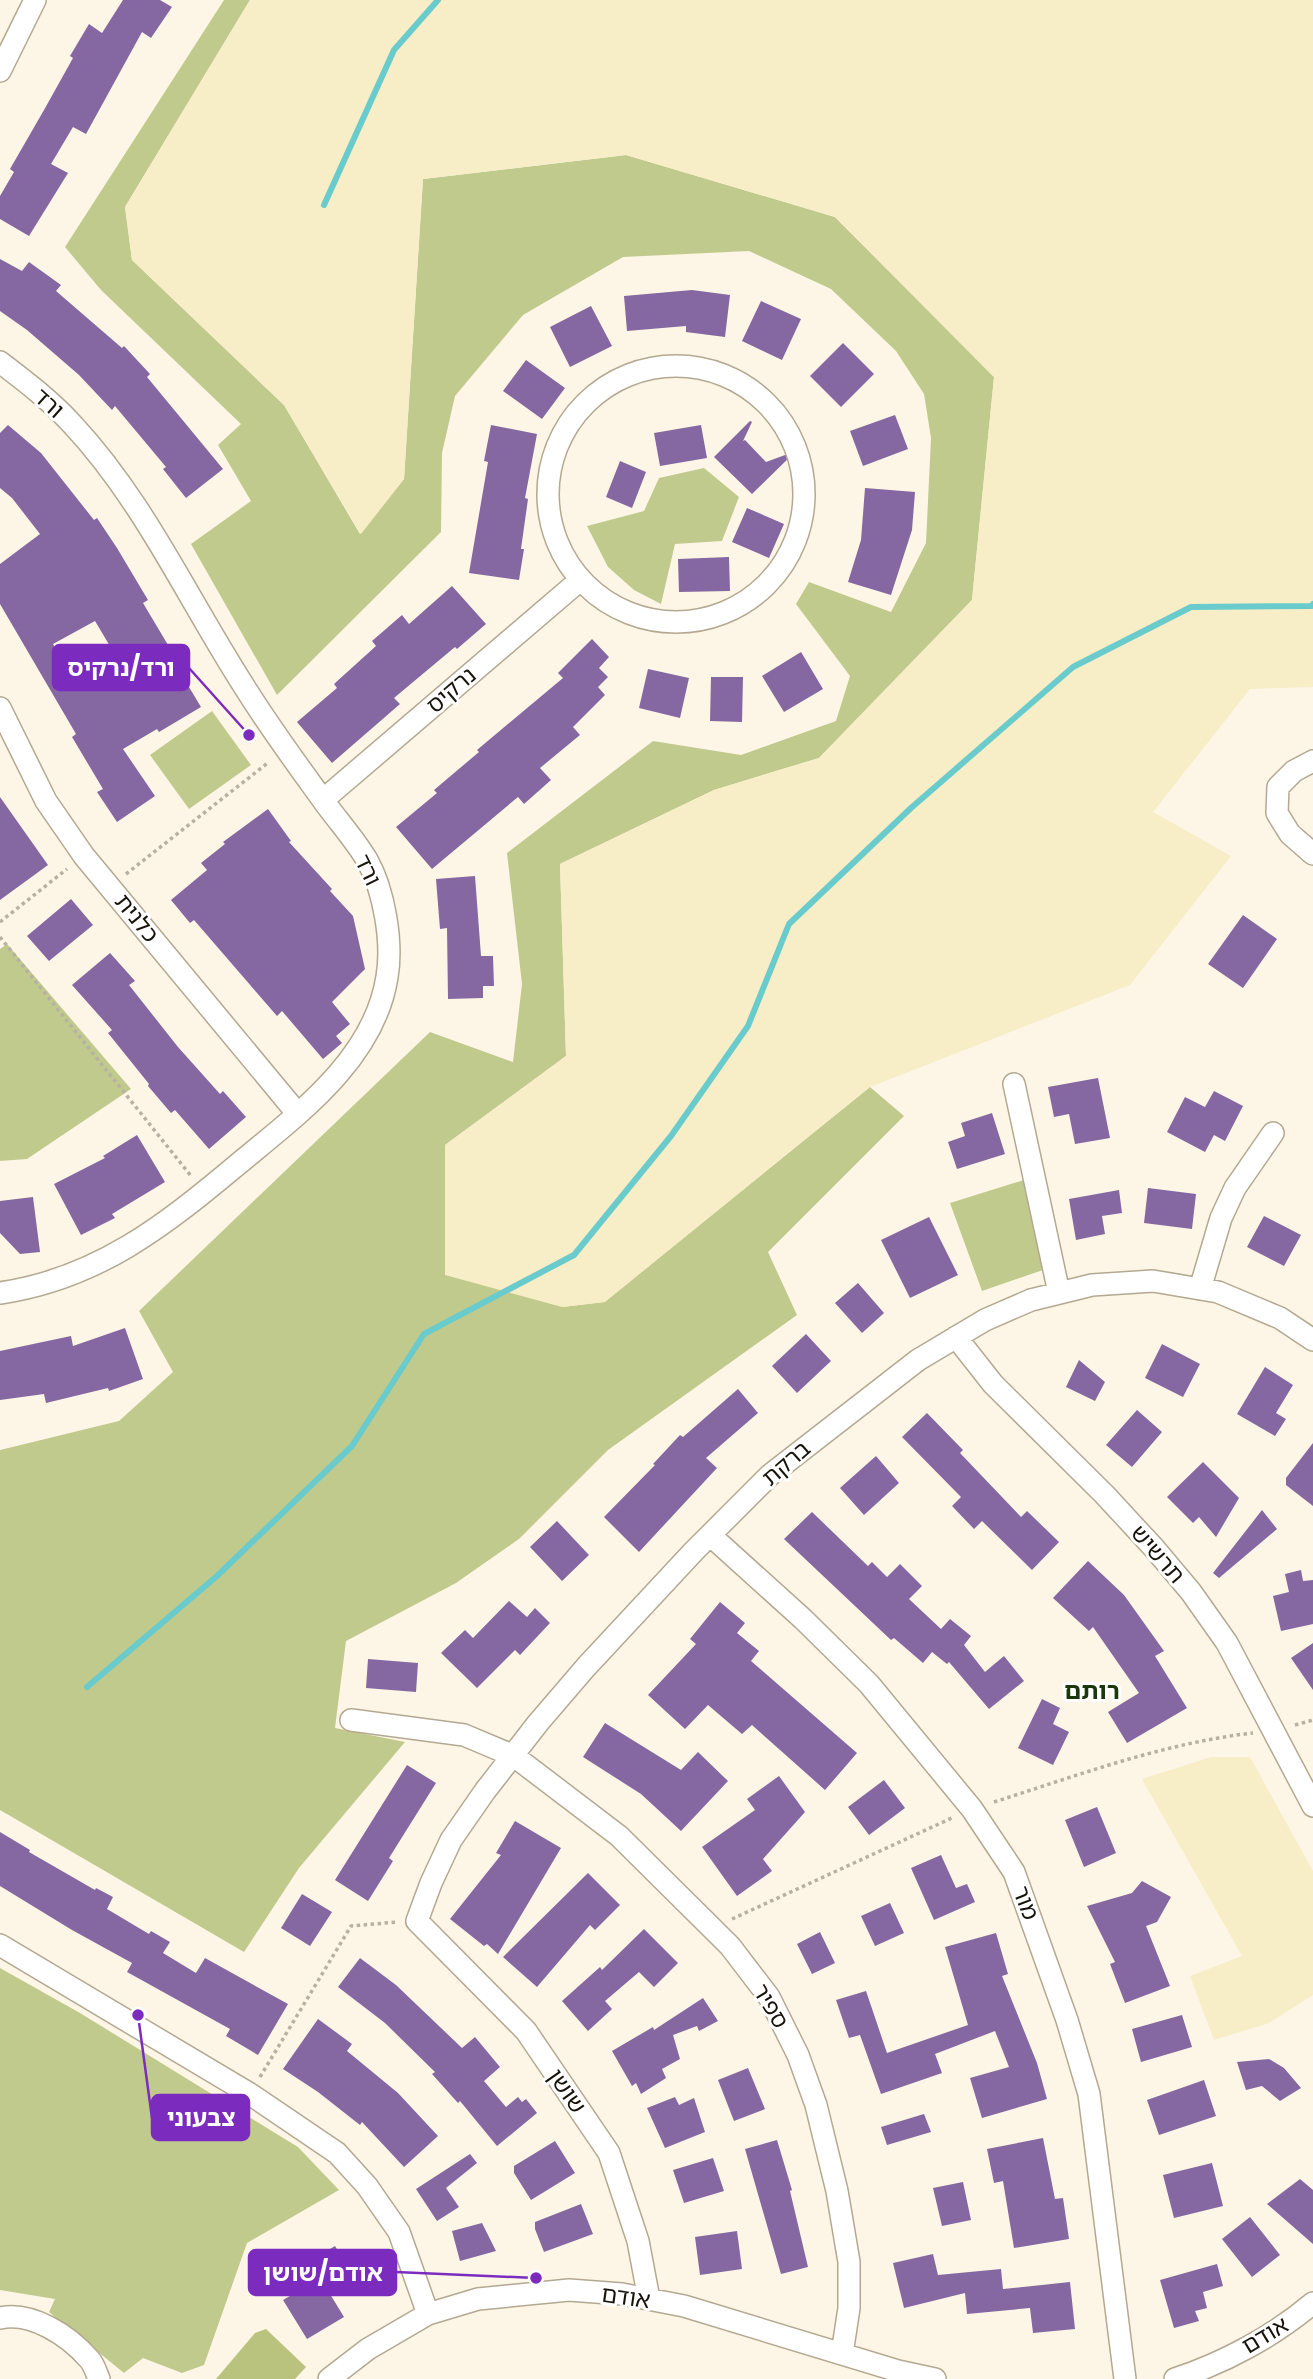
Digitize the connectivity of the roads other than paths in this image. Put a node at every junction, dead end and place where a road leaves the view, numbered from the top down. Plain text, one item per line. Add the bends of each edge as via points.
1 (35, 0) edge
2 (0, 71) edge
3 (0, 362) edge
4 (579, 580) junction
5 (0, 708) edge
6 (1313, 761) edge
7 (323, 800) junction
8 (1313, 853) edge
9 (1014, 1084) dead end
10 (297, 1113) junction
11 (1273, 1133) dead end
12 (1200, 1289) junction
13 (0, 1293) edge
14 (1059, 1293) junction
15 (956, 1337) junction
16 (1313, 1340) edge
17 (710, 1535) junction
18 (351, 1720) dead end
19 (514, 1756) junction
20 (1313, 1806) edge
21 (417, 1921) joint
22 (0, 1945) edge
23 (649, 2299) junction
24 (1313, 2303) edge
25 (428, 2314) junction
26 (0, 2318) edge
27 (842, 2354) junction
28 (99, 2379) edge
29 (329, 2379) edge
30 (935, 2379) edge
31 (1125, 2379) edge
32 (1175, 2379) edge

1 - 2 street
3 - 7 street, ורד via 71,423 132,499 246,690
4 - 4 street via 614,608 655,622 699,622 740,607 774,579 796,542 805,500 799,456 780,418 750,388 712,371 684,367 630,374 594,394 566,425 550,464 550,519 557,545
4 - 7 street, נרקיס
5 - 10 street, כלנית via 46,801 84,856
6 - 8 street via 1278,786 1277,813 1290,834
7 - 10 street, ורד via 368,861 379,890 387,922 387,976 381,1003 356,1051 331,1084
9 - 14 street
10 - 13 street, ורד via 166,1223 126,1250 59,1280
11 - 12 street via 1235,1188
12 - 14 street, ברקת via 1153,1281 1092,1285
12 - 16 street, ברקת via 1280,1318
14 - 15 street, ברקת via 1031,1300
15 - 17 street, ברקת via 811,1441
15 - 20 street, תרשיש via 993,1384 1113,1503 1191,1592 1227,1643
17 - 19 street, ברקת via 586,1667
17 - 31 street, מור via 869,1685 972,1809 1014,1872 1089,2094
18 - 19 street, ספיר via 464,1735
19 - 21 street, ברקת via 452,1840
19 - 27 street, ספיר via 619,1836 730,1946 769,1997 816,2105 838,2191 849,2262
21 - 23 street, שושן via 526,2031 609,2153 638,2241
22 - 25 street via 250,2094 337,2153 399,2232
23 - 25 street, אודם via 569,2290 478,2299
23 - 27 street, אודם
24 - 32 street, אודם via 1252,2344
25 - 29 street, אודם via 368,2349
26 - 28 street via 36,2321 66,2338 91,2361
27 - 30 street, אודם

